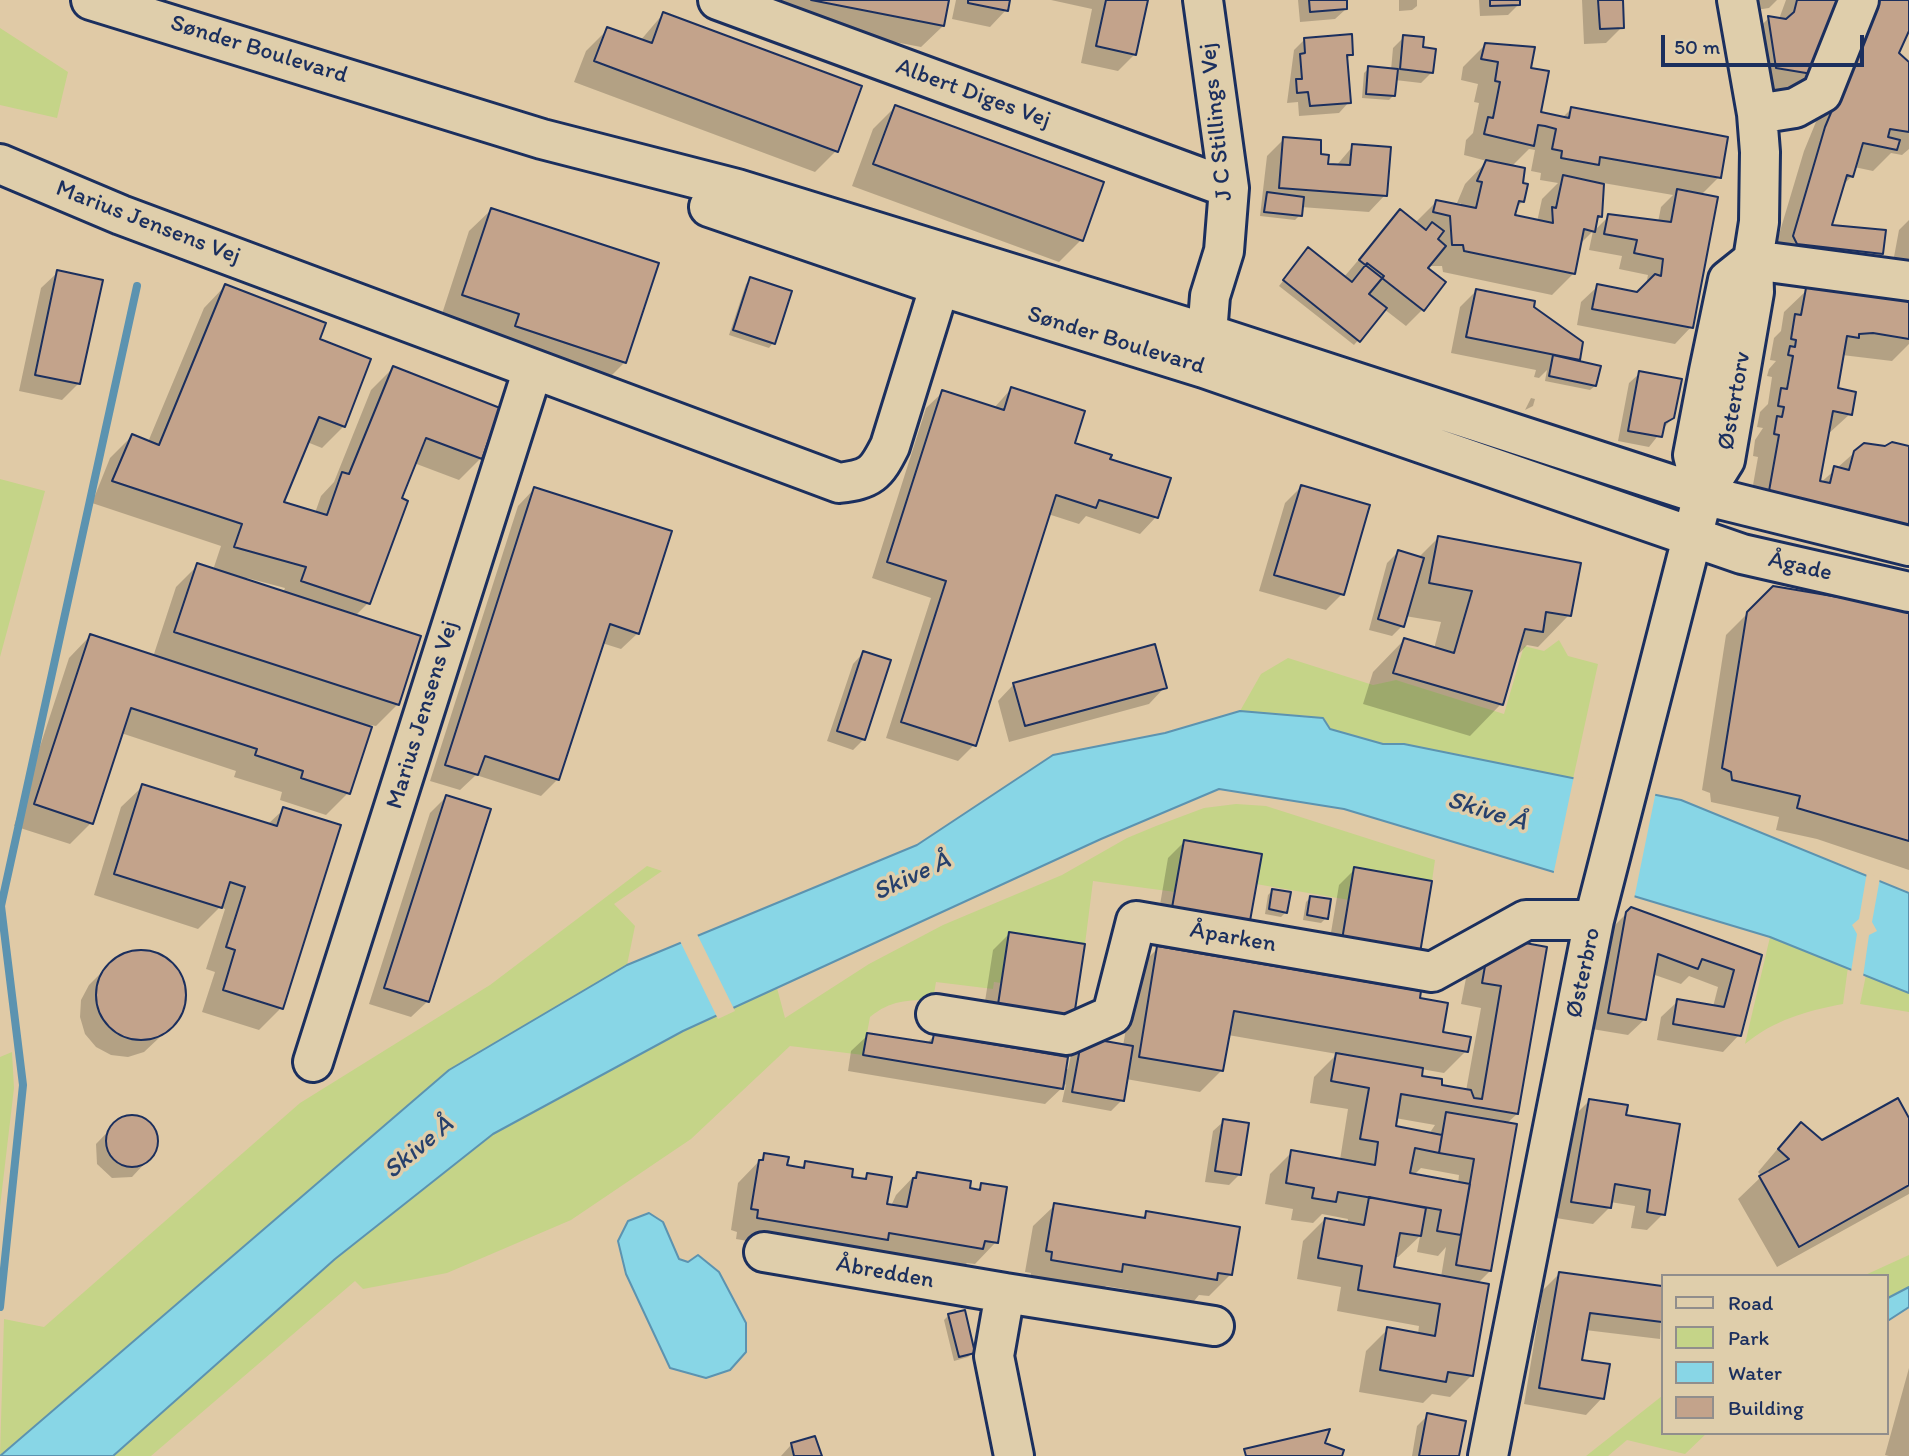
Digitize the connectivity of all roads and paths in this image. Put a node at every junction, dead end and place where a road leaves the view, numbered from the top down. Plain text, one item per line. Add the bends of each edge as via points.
1 (178, 0) edge
2 (718, 0) edge
3 (1203, 0) edge
4 (1737, 0) edge
5 (1859, 0) edge
6 (104, 2) edge
7 (426, 101) junction
8 (1757, 114) junction
9 (0, 164) edge
10 (1228, 188) junction
11 (1753, 260) junction
12 (944, 271) junction
13 (1909, 281) edge
14 (1206, 351) junction
15 (533, 369) junction
16 (1703, 495) junction
17 (1692, 537) junction
18 (1909, 546) edge
19 (1909, 592) edge
20 (1594, 920) junction
21 (936, 1014) dead end
22 (313, 1062) dead end
23 (764, 1252) dead end
24 (1005, 1293) junction
25 (1214, 1326) dead end
26 (1014, 1456) edge
27 (1488, 1456) edge

1 - 7 street, Sønder Boulevard
2 - 10 street, Albert Diges Vej
3 - 10 street, J C Stillings Vej
4 - 8 street
5 - 8 street via 1822,93 1795,108
6 - 7 street, Sønder Boulevard
7 - 12 street, Sønder Boulevard via 541,139 737,188
8 - 11 street via 1760,188
9 - 15 street, Marius Jensens Vej via 121,215
10 - 14 street, J C Stillings Vej via 1224,251 1210,296
11 - 13 street
11 - 16 street, Østertorv via 1728,280 1693,455
12 - 14 street, Sønder Boulevard
12 - 15 street, Marius Jensens Vej via 890,446 878,470 860,481 839,483
14 - 16 street, Sønder Boulevard
14 - 17 street, Sønder Boulevard
15 - 22 street, Marius Jensens Vej
16 - 17 street, Østerbro
16 - 18 street, Ågade
17 - 19 street, Ågade via 1742,554
17 - 20 street, Østerbro
20 - 21 street, Åparken via 1526,920 1432,972 1136,921 1112,1015 1067,1035
20 - 27 street, Østerbro
23 - 24 street, Åbredden
24 - 25 street, Åbredden
24 - 26 street via 994,1356

